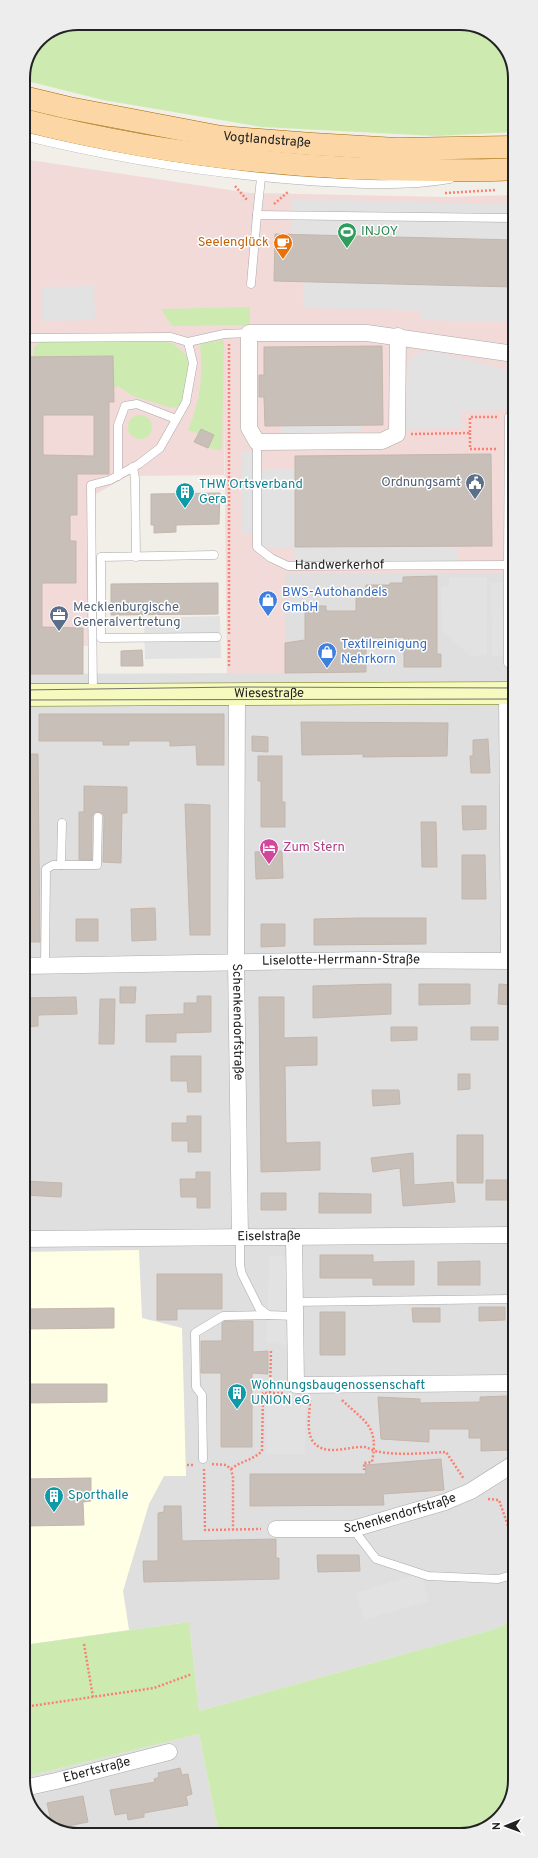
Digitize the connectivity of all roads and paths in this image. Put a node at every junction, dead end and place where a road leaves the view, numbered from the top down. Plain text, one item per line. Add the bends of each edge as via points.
1 (30, 99) edge
2 (30, 122) edge
3 (30, 138) edge
4 (508, 147) edge
5 (508, 169) edge
6 (508, 169) edge
7 (261, 178) junction
8 (257, 215) junction
9 (508, 218) edge
10 (251, 284) dead end
11 (249, 333) junction
12 (229, 334) junction
13 (398, 336) junction
14 (30, 338) edge
15 (188, 342) junction
16 (508, 353) edge
17 (508, 415) edge
18 (176, 419) junction
19 (470, 433) junction
20 (397, 434) junction
21 (257, 442) junction
22 (497, 449) dead end
23 (133, 468) junction
24 (118, 476) junction
25 (214, 555) dead end
26 (136, 556) junction
27 (508, 565) joint
28 (217, 637) dead end
29 (508, 663) dead end
30 (229, 668) dead end
31 (508, 693) edge
32 (237, 694) junction
33 (30, 695) edge
34 (93, 695) junction
35 (98, 817) dead end
36 (62, 822) dead end
37 (61, 865) junction
38 (508, 961) edge
39 (236, 962) junction
40 (30, 966) edge
41 (45, 966) junction
42 (508, 1235) edge
43 (240, 1237) junction
44 (294, 1237) junction
45 (30, 1240) edge
46 (508, 1299) edge
47 (294, 1309) junction
48 (268, 1315) junction
49 (271, 1350) dead end
50 (508, 1383) edge
51 (316, 1385) junction
52 (270, 1393) junction
53 (289, 1393) dead end
54 (374, 1451) junction
55 (201, 1462) joint
56 (210, 1464) dead end
57 (187, 1465) dead end
58 (508, 1467) edge
59 (231, 1469) junction
60 (364, 1470) dead end
61 (204, 1481) dead end
62 (471, 1490) junction
63 (499, 1500) dead end
64 (508, 1526) edge
65 (276, 1529) joint
66 (353, 1529) junction
67 (233, 1530) junction
68 (508, 1576) edge
69 (84, 1644) dead end
70 (192, 1674) dead end
71 (94, 1697) junction
72 (30, 1706) edge
73 (169, 1752) dead end
74 (31, 1787) edge

1 - 4 main road, Vogtlandstraße via 221,137 397,149
2 - 5 main road, Vogtlandstraße via 148,147 236,158 395,170
3 - 7 lane via 132,160
6 - 7 lane via 432,182 382,185
7 - 8 lane
8 - 9 lane
8 - 10 lane
11 - 12 lane
11 - 13 street via 366,333
11 - 21 street, Handwerkerhof via 249,428
12 - 15 lane
12 - 30 path
13 - 16 street
13 - 20 street
14 - 15 lane via 171,338
15 - 18 lane via 193,363 186,402
17 - 19 path via 470,417
18 - 23 lane via 160,448
18 - 24 lane via 137,404 125,406 118,424
19 - 20 path
19 - 22 path via 470,449
20 - 21 street via 382,441
21 - 27 lane, Handwerkerhof via 257,546 271,558 288,566
23 - 24 lane
23 - 26 lane
24 - 34 lane via 92,485
25 - 26 lane
26 - 28 lane via 101,557 101,638
27 - 29 lane
31 - 32 street, Wiesestraße
32 - 34 street, Wiesestraße
32 - 39 street, Schenkendorfstraße
33 - 34 street, Wiesestraße
35 - 37 lane via 97,865
36 - 37 lane
37 - 41 lane via 47,867 45,873
38 - 39 street, Liselotte-Herrmann-Straße
39 - 41 street, Liselotte-Herrmann-Straße
39 - 43 street, Schenkendorfstraße
40 - 41 street, Liselotte-Herrmann-Straße
42 - 44 street, Eiselstraße
43 - 44 street, Eiselstraße
43 - 45 street, Eiselstraße
43 - 48 lane, Schenkendorfstraße via 242,1274 259,1308
44 - 47 street
46 - 47 lane
47 - 48 lane
47 - 51 street via 296,1385
48 - 55 lane via 223,1316 195,1333 196,1387 202,1395
49 - 52 path
50 - 51 street
51 - 54 path via 339,1396 368,1426 373,1432
51 - 54 path via 309,1429 312,1440 329,1450 366,1447
52 - 53 path
52 - 59 path via 263,1393 262,1451
54 - 60 path via 372,1462 364,1463
54 - 62 path via 446,1452
55 - 57 path
56 - 59 path via 226,1465
58 - 62 street, Schenkendorfstraße
59 - 67 path
61 - 67 path via 205,1530
62 - 66 street, Schenkendorfstraße via 445,1502
63 - 64 path
65 - 66 street, Schenkendorfstraße
65 - 67 path
66 - 68 lane via 376,1559 428,1576 498,1578
69 - 71 path
70 - 71 path via 154,1688
71 - 72 path
73 - 74 street, Ebertstraße

